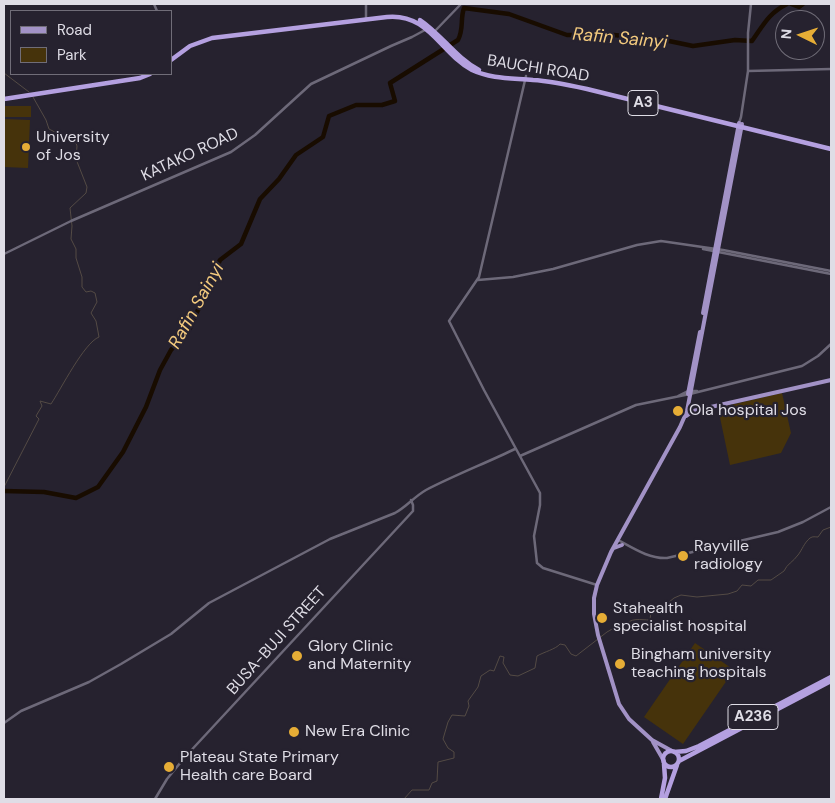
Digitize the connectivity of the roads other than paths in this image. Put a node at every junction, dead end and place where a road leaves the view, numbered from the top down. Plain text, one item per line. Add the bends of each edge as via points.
1 (366, 4) edge
2 (461, 4) edge
3 (751, 4) edge
4 (366, 18) junction
5 (426, 29) junction
6 (435, 32) junction
7 (442, 42) junction
8 (172, 58) edge
9 (831, 69) edge
10 (748, 70) junction
11 (136, 75) edge
12 (148, 75) edge
13 (526, 78) junction
14 (4, 97) edge
15 (741, 124) junction
16 (831, 147) edge
17 (717, 250) junction
18 (4, 254) edge
19 (831, 273) edge
20 (478, 280) junction
21 (831, 344) edge
22 (831, 380) edge
23 (689, 393) junction
24 (688, 407) junction
25 (693, 411) junction
26 (684, 419) junction
27 (676, 432) junction
28 (516, 448) junction
29 (520, 456) junction
30 (411, 500) junction
31 (831, 507) edge
32 (622, 530) junction
33 (616, 540) junction
34 (623, 544) junction
35 (611, 552) junction
36 (597, 585) junction
37 (831, 677) edge
38 (831, 681) edge
39 (4, 723) edge
40 (652, 740) junction
41 (673, 752) junction
42 (664, 762) junction
43 (678, 763) junction
44 (155, 799) edge
45 (661, 799) edge
46 (665, 799) edge

1 - 4 street
2 - 6 street
3 - 10 street
4 - 5 highway, BAUCHI ROAD / A3 via 403,18
4 - 6 highway, BAUCHI ROAD / A3 via 391,14 412,17
4 - 8 highway, BAUCHI ROAD / A3 via 213,36 192,43
5 - 7 highway, BAUCHI ROAD / A3
5 - 18 street, KATAKO ROAD via 311,84 255,135 231,152 71,221
6 - 7 highway, BAUCHI ROAD / A3
7 - 13 highway, BAUCHI ROAD / A3 via 478,72
9 - 10 street
10 - 15 street
11 - 14 highway
12 - 14 highway
13 - 15 highway, BAUCHI ROAD / A3
13 - 20 street
15 - 16 highway, BAUCHI ROAD / A3
15 - 17 main road
17 - 19 street
17 - 20 street via 653,242 553,269
17 - 23 main road
20 - 28 street via 449,321
21 - 23 street via 802,366
22 - 25 main road
23 - 24 main road
23 - 27 main road
23 - 29 street via 636,404
24 - 25 main road
24 - 26 main road
25 - 26 main road
26 - 27 main road
27 - 32 main road
28 - 29 street
28 - 30 street
29 - 36 street via 540,496 534,536 537,563 543,568
30 - 39 street via 395,514 330,539 208,603 170,634 121,664 89,682 21,711
30 - 44 street, BUSA-BUJI STREET via 413,511 185,757
31 - 34 street via 782,531 693,553 662,558
32 - 33 main road
32 - 34 main road
33 - 34 street
33 - 35 main road
34 - 35 main road
35 - 36 main road
36 - 40 main road via 594,607 598,637 619,704 629,719
37 - 41 highway, A236 via 699,746
38 - 43 highway, A236
40 - 41 main road
40 - 42 main road
41 - 42 highway via 666,753
41 - 43 highway via 678,755
42 - 43 highway via 670,767
42 - 45 highway
43 - 46 highway

